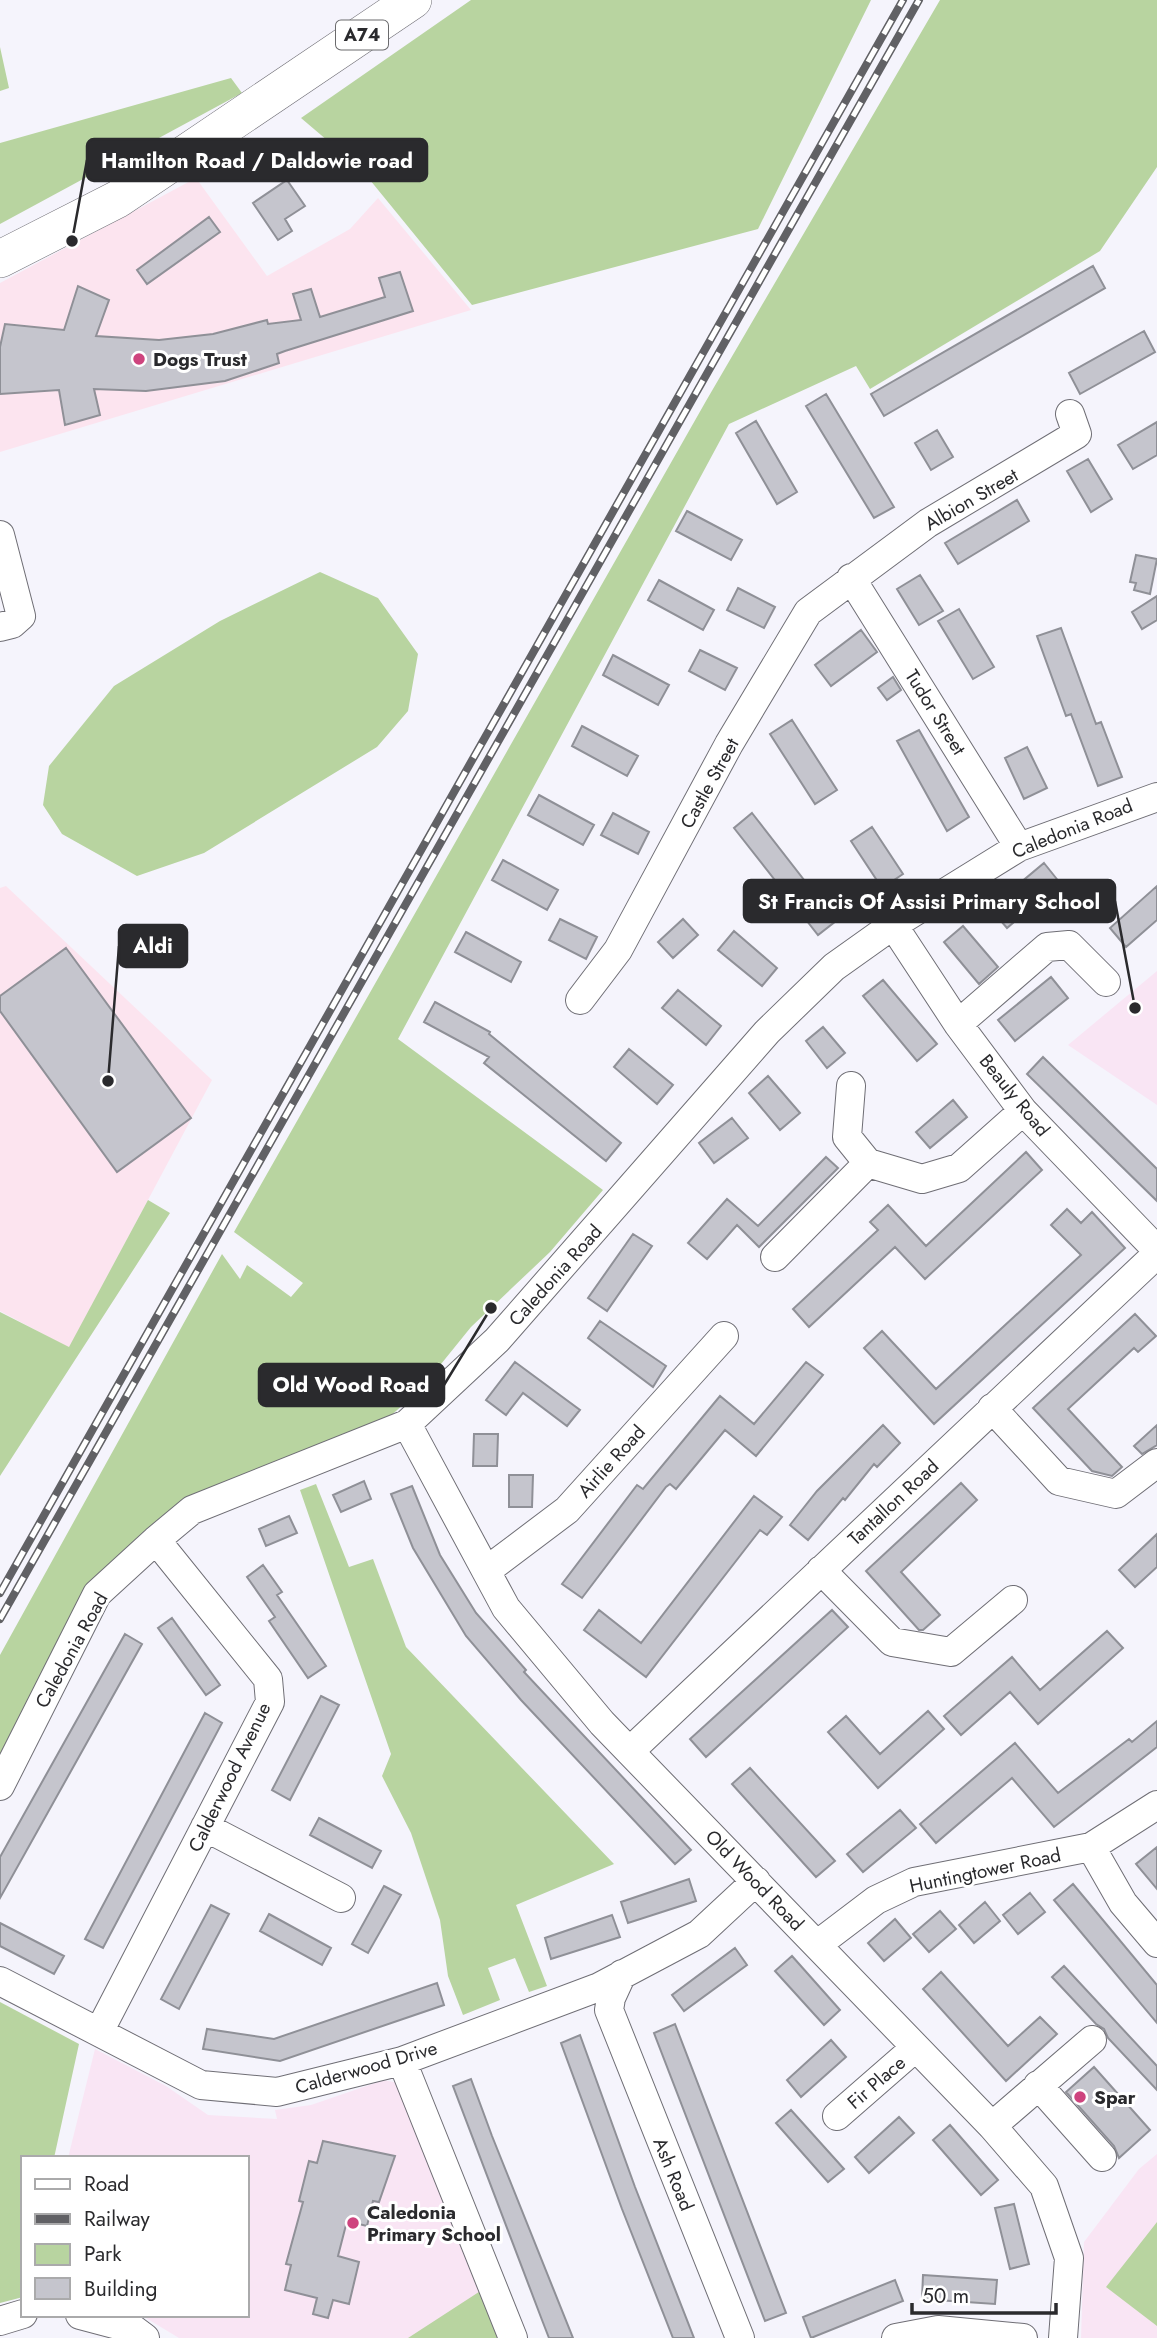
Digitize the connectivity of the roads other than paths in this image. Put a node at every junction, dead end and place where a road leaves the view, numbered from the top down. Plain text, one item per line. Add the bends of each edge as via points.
1 (413, 0) edge
2 (0, 259) edge
3 (1070, 414) dead end
4 (0, 535) edge
5 (851, 578) junction
6 (0, 627) edge
7 (1157, 797) edge
8 (1019, 847) junction
9 (893, 925) junction
10 (1106, 982) dead end
11 (580, 1000) dead end
12 (957, 1024) junction
13 (851, 1086) dead end
14 (1023, 1111) junction
15 (868, 1163) junction
16 (1157, 1252) edge
17 (775, 1257) dead end
18 (724, 1336) dead end
19 (992, 1409) junction
20 (407, 1424) junction
21 (1157, 1462) edge
22 (156, 1539) junction
23 (821, 1570) junction
24 (486, 1571) junction
25 (1013, 1600) dead end
26 (630, 1751) junction
27 (0, 1786) edge
28 (1157, 1805) edge
29 (205, 1827) junction
30 (1091, 1847) junction
31 (756, 1881) junction
32 (341, 1898) dead end
33 (1157, 1943) edge
34 (818, 1944) junction
35 (622, 1974) junction
36 (0, 1981) edge
37 (576, 1996) junction
38 (609, 2010) junction
39 (99, 2032) junction
40 (1092, 2040) dead end
41 (915, 2048) junction
42 (402, 2060) junction
43 (1038, 2085) junction
44 (836, 2116) dead end
45 (992, 2126) junction
46 (1102, 2157) dead end
47 (21, 2315) edge
48 (88, 2317) edge
49 (0, 2321) edge
50 (145, 2338) edge
51 (513, 2338) edge
52 (740, 2338) edge
53 (896, 2338) edge
54 (1023, 2338) edge
55 (1063, 2338) edge

1 - 2 main road, A74 via 118,199
3 - 5 street, Albion Street via 1077,435 928,523
4 - 6 street via 21,616
5 - 8 street, Tudor Street
5 - 11 street, Castle Street via 808,612 729,744 618,950
7 - 8 street, Caledonia Road
8 - 9 street, Caledonia Road
9 - 12 street, Beauly Road
9 - 20 street, Caledonia Road via 834,967 767,1032 497,1340
10 - 12 street via 1069,945 1047,947
12 - 14 street, Beauly Road
13 - 15 street via 847,1137
14 - 15 street via 959,1168 922,1179
14 - 16 street, Beauly Road
15 - 17 street
16 - 19 street, Tantallon Road
18 - 24 street, Airlie Road via 567,1510
19 - 21 street via 1059,1481 1116,1494
19 - 23 street, Tantallon Road
20 - 22 street, Caledonia Road via 192,1510
20 - 24 street, Old Wood Road
22 - 27 street, Caledonia Road via 97,1594
22 - 29 street, Calderwood Avenue via 268,1679 270,1702
23 - 25 street via 892,1642 951,1652
23 - 26 street, Tantallon Road
24 - 26 street, Old Wood Road via 506,1608
26 - 31 street, Old Wood Road
28 - 30 street, Huntingtower Road
29 - 32 street
29 - 39 street, Calderwood Avenue
30 - 33 street via 1124,1903
30 - 34 street, Huntingtower Road via 914,1882 876,1900
31 - 34 street, Old Wood Road
31 - 35 street, Calderwood Drive via 699,1934
34 - 41 street, Old Wood Road
35 - 37 street, Calderwood Drive
35 - 38 street
36 - 39 street, Calderwood Drive
37 - 38 street
37 - 42 street, Calderwood Drive
38 - 52 street, Ash Road
39 - 42 street, Calderwood Drive via 201,2085 277,2092
40 - 43 street
41 - 44 street, Fir Place
41 - 45 street, Old Wood Road
42 - 51 street
43 - 45 street
43 - 46 street
45 - 55 street, Old Wood Road via 1044,2186 1069,2258
47 - 49 street
48 - 50 street via 133,2329
53 - 54 street via 938,2330

